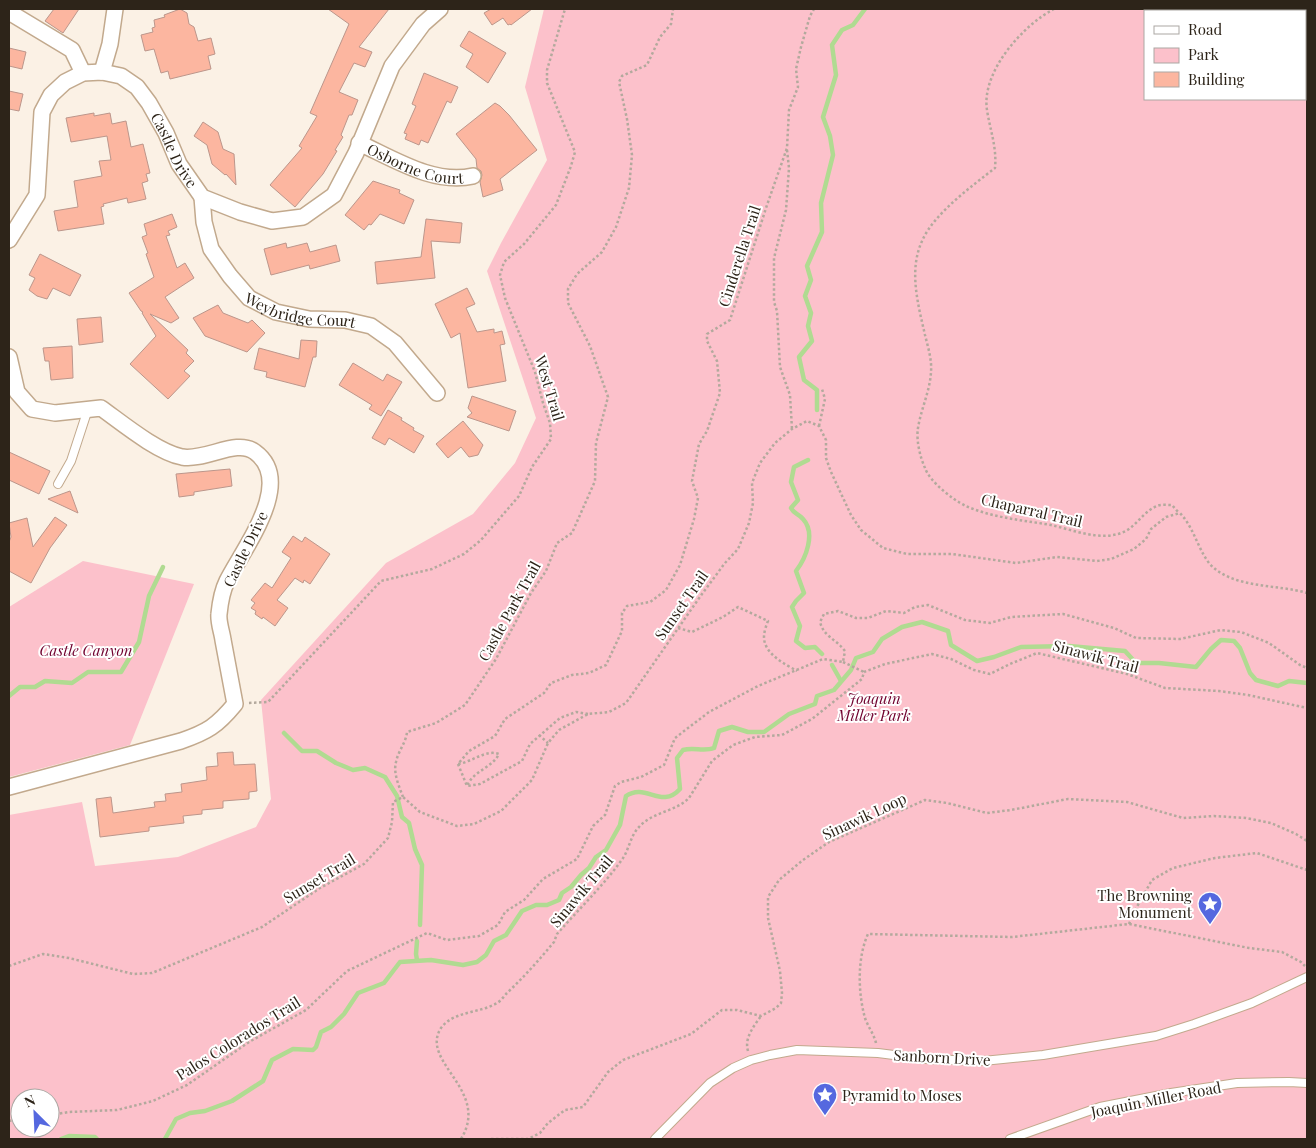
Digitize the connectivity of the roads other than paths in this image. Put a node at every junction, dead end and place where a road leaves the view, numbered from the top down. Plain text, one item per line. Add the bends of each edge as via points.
1 (115, 9) edge
2 (440, 9) edge
3 (9, 12) edge
4 (102, 72) junction
5 (83, 73) junction
6 (359, 143) junction
7 (473, 176) dead end
8 (202, 197) junction
9 (9, 240) edge
10 (9, 357) edge
11 (437, 393) dead end
12 (88, 409) junction
13 (58, 484) dead end
14 (9, 787) edge
15 (1307, 977) edge
16 (1307, 1083) edge
17 (655, 1139) edge
18 (1010, 1139) edge

1 - 4 street
2 - 6 street, Castle Drive via 423,24 392,66
3 - 5 street via 72,50
4 - 5 street, Castle Drive
4 - 8 street, Castle Drive via 121,76 138,87 166,133 179,164
5 - 9 street, Castle Drive via 65,82 51,95 42,112 37,195
6 - 7 street, Osborne Court via 432,175 460,179
6 - 8 street, Castle Drive via 334,196 304,218 272,221
8 - 11 street, Weybridge Court via 211,249 249,298 276,312 371,326 395,343
10 - 12 street, Castle Drive via 17,392 32,409 54,413
12 - 13 lane via 71,462
12 - 14 street, Castle Drive via 101,408 161,450 182,457 204,456 235,447 246,448 256,452 269,468 272,488 264,514 226,583 218,615 235,704 221,721 202,734
15 - 17 lane, Sanborn Drive via 1252,1003 1156,1036 1043,1055 983,1061 797,1050 751,1060 710,1083
16 - 18 lane, Joaquin Miller Road via 1237,1083 1171,1093 1100,1107

